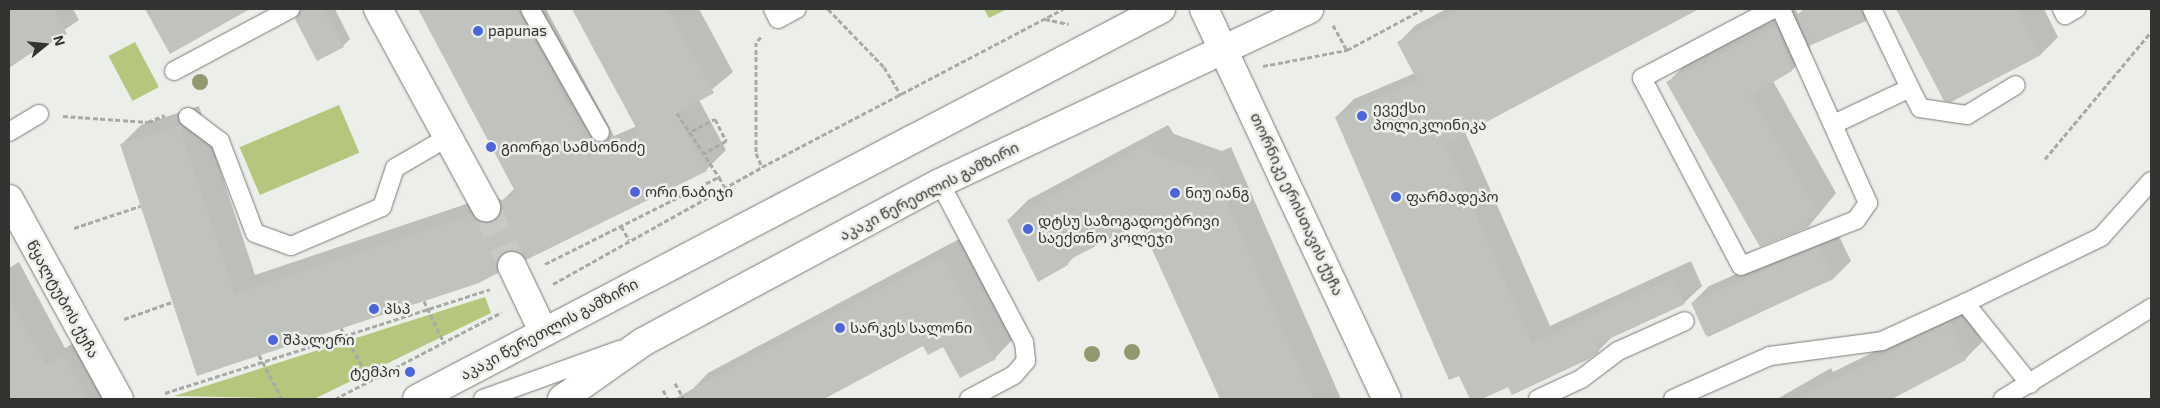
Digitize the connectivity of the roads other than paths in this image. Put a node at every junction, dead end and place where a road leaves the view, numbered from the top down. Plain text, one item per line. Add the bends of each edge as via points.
1 (290, 9) edge
2 (378, 9) edge
3 (530, 9) edge
4 (797, 9) edge
5 (1161, 9) edge
6 (1204, 9) edge
7 (1773, 9) edge
8 (1781, 9) edge
9 (1872, 9) edge
10 (2062, 9) edge
11 (2076, 9) edge
12 (1319, 13) edge
13 (776, 14) edge
14 (1224, 48) junction
15 (174, 71) dead end
16 (2016, 85) dead end
17 (1910, 88) junction
18 (39, 114) road end
19 (188, 117) road end
20 (1834, 124) junction
21 (9, 132) edge
22 (600, 132) dead end
23 (448, 137) junction
24 (940, 183) junction
25 (2148, 192) edge
26 (9, 199) edge
27 (486, 207) tunnel mouth
28 (504, 277) tunnel mouth
29 (1965, 303) junction
30 (2151, 308) edge
31 (1685, 321) dead end
32 (543, 331) junction
33 (643, 342) junction
34 (2030, 384) junction
35 (119, 399) edge
36 (417, 399) edge
37 (483, 399) edge
38 (562, 399) edge
39 (969, 399) edge
40 (1387, 399) edge
41 (1538, 399) edge
42 (1674, 399) edge
43 (2003, 399) edge

1 - 15 lane
2 - 23 main road
3 - 22 lane
4 - 13 lane
5 - 32 main road, აკაკი წერეთლის გამზირი
6 - 14 main road, თორნიკე ერისთავის ქუჩა
7 - 20 lane via 1642,78 1741,266 1856,220 1867,209 1867,197
8 - 20 lane
9 - 17 lane
10 - 11 lane via 2065,15
12 - 14 main road, აკაკი წერეთლის გამზირი
14 - 24 main road, აკაკი წერეთლის გამზირი
14 - 40 main road, თორნიკე ერისთავის ქუჩა
16 - 17 lane via 1967,115 1920,108
17 - 20 lane
18 - 21 lane
19 - 23 lane via 220,141 255,233 291,246 382,207 395,168
23 - 27 main road
24 - 33 main road, აკაკი წერეთლის გამზირი
24 - 39 lane via 1024,342 1026,361 1014,375
25 - 29 lane via 2101,237
26 - 35 main road, წყალტუბოს ქუჩა
28 - 32 main road via 527,298
29 - 34 lane
29 - 42 lane via 1882,341 1770,356
30 - 34 lane
31 - 41 lane via 1618,352 1582,379
32 - 36 main road, აკაკი წერეთლის გამზირი
33 - 37 lane
33 - 38 main road, აკაკი წერეთლის გამზირი
34 - 43 lane

